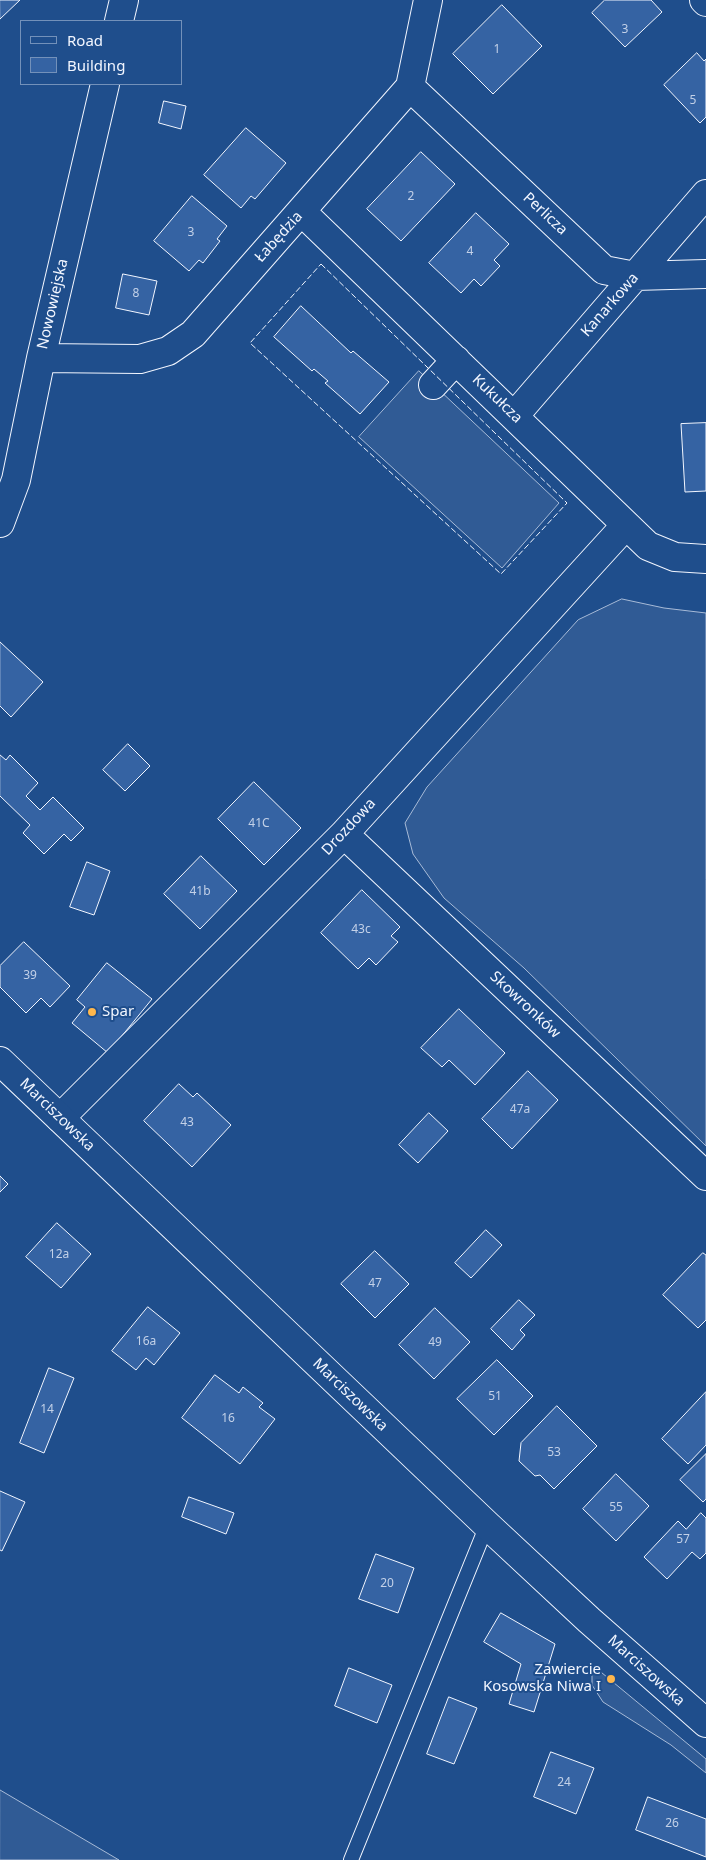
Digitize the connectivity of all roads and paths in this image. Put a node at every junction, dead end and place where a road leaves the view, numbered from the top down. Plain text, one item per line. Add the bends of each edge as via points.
1 (124, 0) edge
2 (428, 0) edge
3 (119, 20) edge
4 (105, 85) edge
5 (410, 87) junction
6 (706, 194) edge
7 (302, 212) junction
8 (706, 274) edge
9 (635, 276) junction
10 (41, 358) junction
11 (456, 360) junction
12 (433, 385) dead end
13 (514, 415) junction
14 (0, 523) edge
15 (626, 524) junction
16 (706, 559) edge
17 (344, 834) junction
18 (0, 1061) edge
19 (60, 1118) junction
20 (706, 1176) edge
21 (487, 1525) junction
22 (706, 1723) edge
23 (351, 1860) edge

1 - 3 street
2 - 5 street, Łabędzia
4 - 10 street, Nowowiejska
5 - 7 street, Łabędzia
5 - 9 street, Perlicza via 604,270
6 - 9 street, Kanarkowa
7 - 10 street, Łabędzia via 194,334 168,351 140,358
7 - 11 street, Kukułcza
8 - 9 street, Perlicza
9 - 13 street, Kanarkowa
10 - 14 street, Nowowiejska via 16,480
11 - 12 street
11 - 13 street, Kukułcza
13 - 15 street, Kukułcza
15 - 16 street, Kukułcza via 648,546 675,557
15 - 17 street, Drozdowa
17 - 19 street, Drozdowa
17 - 20 street, Skowronków
18 - 19 street, Marciszowska
19 - 21 street, Marciszowska
21 - 22 street, Marciszowska
21 - 23 lane

